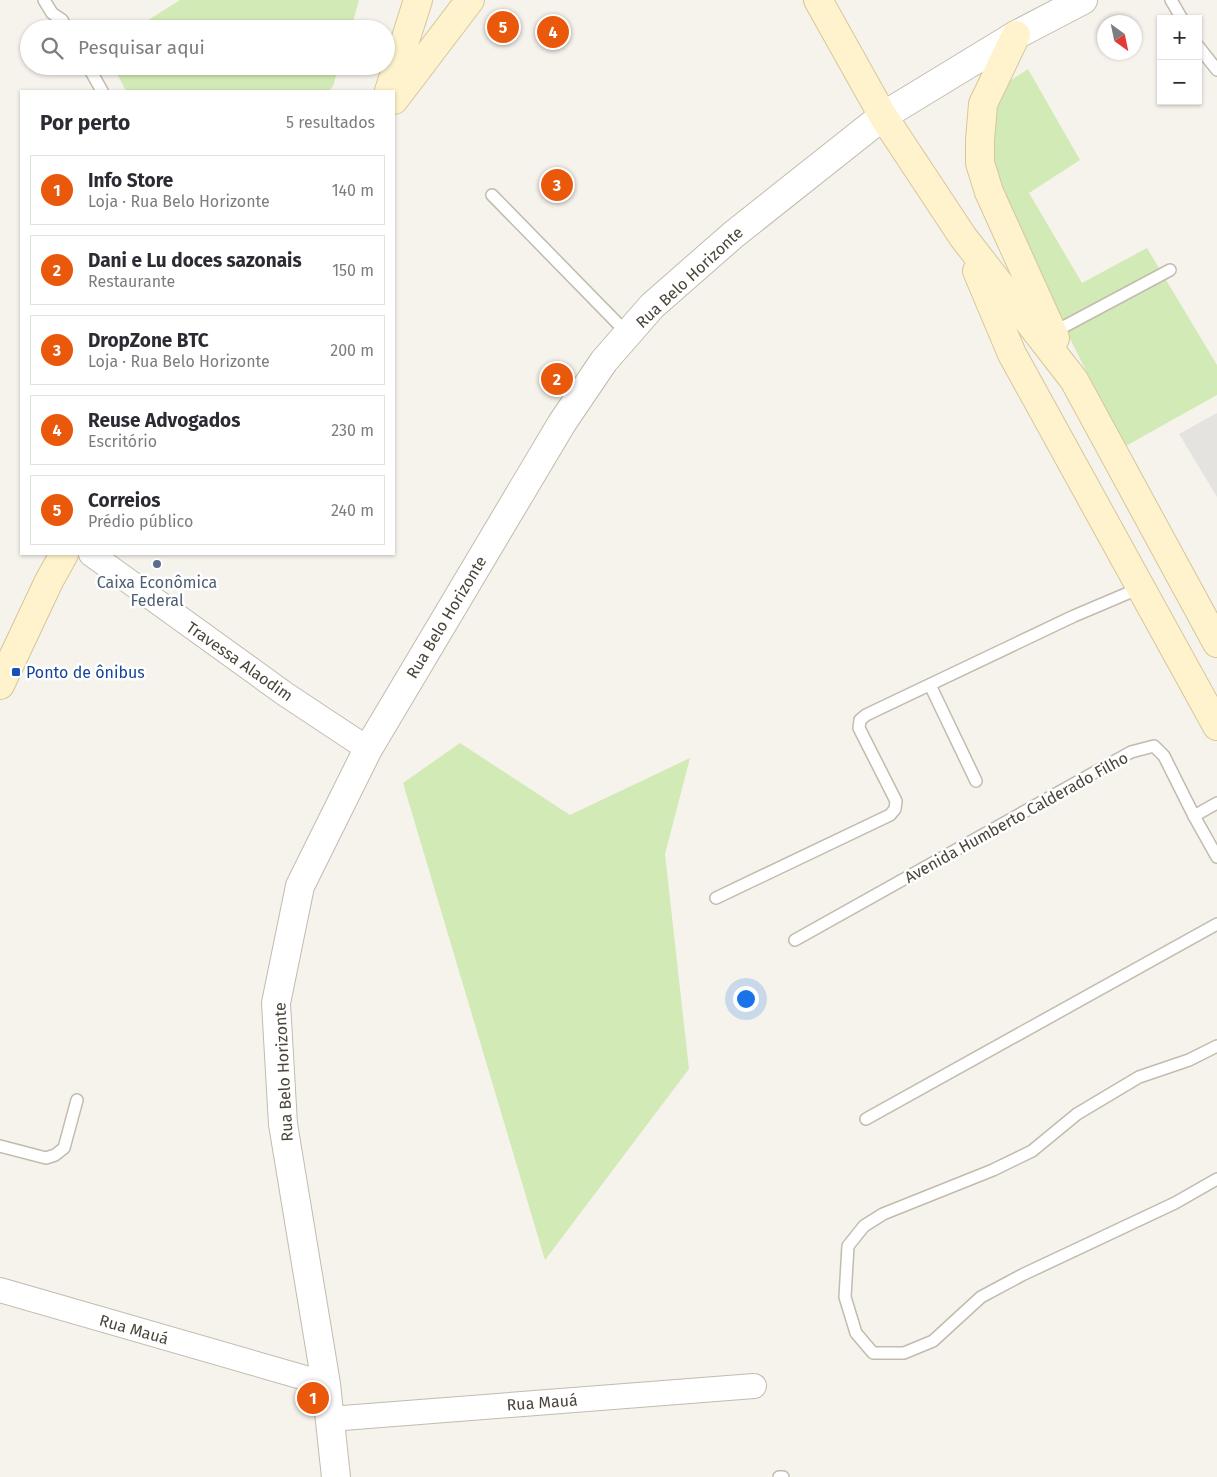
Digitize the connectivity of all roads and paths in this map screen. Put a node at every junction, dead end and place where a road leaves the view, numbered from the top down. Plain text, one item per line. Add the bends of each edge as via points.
1 (44, 0) edge
2 (418, 0) edge
3 (470, 0) edge
4 (818, 0) edge
5 (1083, 0) edge
6 (1172, 0) edge
7 (1180, 15) edge
8 (62, 20) edge
9 (1016, 35) junction
10 (1202, 51) edge
11 (1217, 70) edge
12 (395, 72) edge
13 (93, 75) edge
14 (394, 75) edge
15 (101, 90) edge
16 (389, 90) edge
17 (395, 99) edge
18 (883, 116) junction
19 (492, 195) dead end
20 (963, 237) junction
21 (1170, 270) dead end
22 (1052, 333) junction
23 (628, 334) junction
24 (1074, 380) junction
25 (63, 555) edge
26 (92, 555) edge
27 (49, 581) junction
28 (1140, 588) junction
29 (1217, 643) edge
30 (0, 644) edge
31 (0, 685) edge
32 (930, 685) junction
33 (1217, 726) edge
34 (368, 749) junction
35 (976, 781) dead end
36 (1217, 803) edge
37 (1194, 816) junction
38 (1217, 857) edge
39 (716, 898) dead end
40 (1217, 924) edge
41 (795, 940) dead end
42 (1217, 1046) edge
43 (78, 1100) dead end
44 (866, 1119) dead end
45 (0, 1146) edge
46 (1217, 1179) edge
47 (0, 1290) edge
48 (326, 1384) junction
49 (754, 1386) dead end
50 (330, 1419) junction
51 (336, 1477) edge

1 - 8 lane via 52,13
2 - 12 main road
3 - 17 main road
4 - 18 main road
5 - 9 street, Rua Belo Horizonte
6 - 7 lane
9 - 18 street, Rua Belo Horizonte
9 - 22 main road via 983,104 980,163 989,192
10 - 11 lane
13 - 15 lane
14 - 16 main road
18 - 20 main road
18 - 23 street, Rua Belo Horizonte via 733,235 652,306
19 - 23 lane
20 - 24 main road
20 - 28 main road via 1012,354
21 - 22 lane
22 - 24 main road
23 - 34 street, Rua Belo Horizonte via 604,361 562,423
24 - 29 main road
25 - 27 main road
26 - 34 street, Travessa Alaodim via 285,694
27 - 30 main road
27 - 31 main road
28 - 32 lane
28 - 33 main road
32 - 35 lane
32 - 39 lane via 860,720 859,728 896,801 890,815
34 - 48 street, Rua Belo Horizonte via 300,886 276,1003 283,1124
36 - 37 lane
37 - 38 lane, Avenida Humberto Calderado Filho
37 - 41 lane, Avenida Humberto Calderado Filho via 1164,756 1154,746 1132,752
40 - 44 lane
42 - 46 lane via 1189,1060 1140,1077 1077,1114 1032,1151 994,1170 884,1214 864,1226 848,1246 845,1296 856,1333 873,1353 904,1353 933,1341 981,1297 1022,1274 1175,1203
43 - 45 lane via 64,1148 55,1155 46,1158
47 - 48 street, Rua Mauá
48 - 50 street, Rua Belo Horizonte
49 - 50 street, Rua Mauá
50 - 51 street, Rua Belo Horizonte

